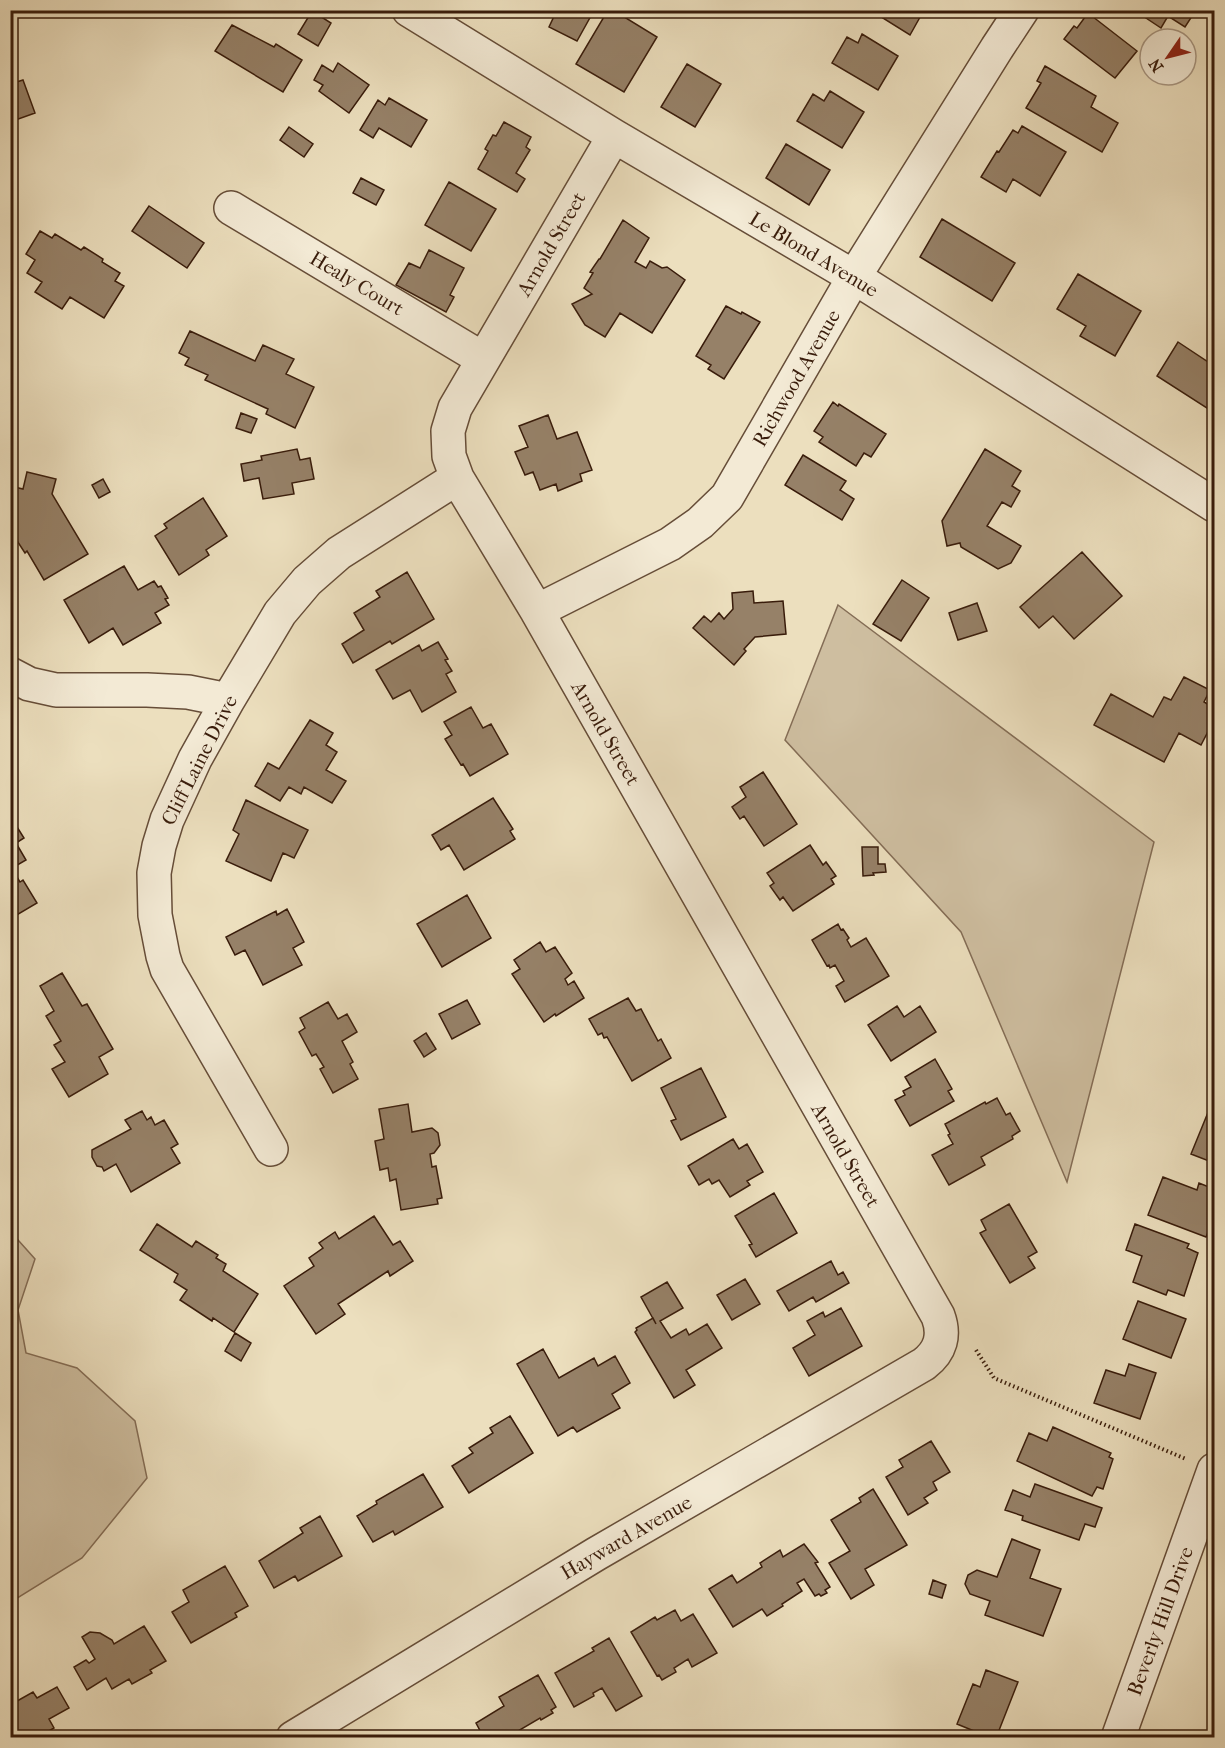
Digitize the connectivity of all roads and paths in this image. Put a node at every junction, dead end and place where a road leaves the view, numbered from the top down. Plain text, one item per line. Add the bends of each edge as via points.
1 (409, 10) edge
2 (1022, 10) edge
3 (614, 136) junction
4 (231, 208) dead end
5 (854, 277) junction
6 (483, 358) junction
7 (458, 478) junction
8 (1215, 505) edge
9 (537, 611) junction
10 (10, 674) edge
11 (228, 700) junction
12 (272, 1149) dead end
13 (942, 1327) joint
14 (976, 1350) dead end
15 (1200, 1465) edge
16 (293, 1737) edge
17 (1118, 1737) edge

1 - 3 street, Le Blond Avenue
2 - 5 street, Richwood Avenue
3 - 5 street, Le Blond Avenue
3 - 6 street, Arnold Street
4 - 6 street, Healy Court
5 - 8 street, Le Blond Avenue
5 - 9 street, Richwood Avenue via 727,497 670,544
6 - 7 street, Arnold Street via 455,408 448,431 449,456
7 - 9 street, Arnold Street
7 - 11 street, Cliff Laine Drive via 339,553 308,581 280,613
9 - 13 street, Arnold Street
10 - 11 street via 29,684 56,690 188,692
11 - 12 street, Cliff Laine Drive via 167,820 154,873 155,915 167,969
13 - 16 street, Hayward Avenue via 941,1344 934,1357 924,1364 596,1554
14 - 15 path via 994,1378
15 - 17 street, Beverly Hill Drive

